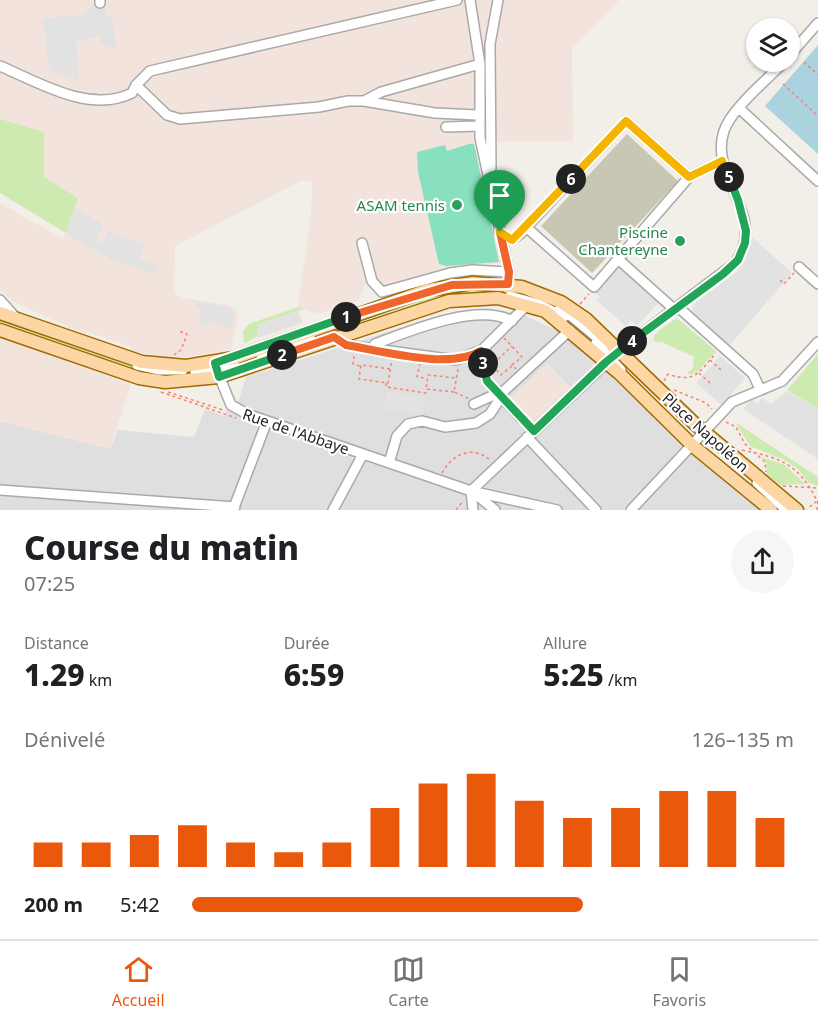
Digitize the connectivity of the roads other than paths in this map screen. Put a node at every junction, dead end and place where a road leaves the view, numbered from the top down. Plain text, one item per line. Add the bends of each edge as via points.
1 (457, 0) edge
2 (470, 0) edge
3 (498, 0) edge
4 (818, 23) edge
5 (800, 43) edge
6 (480, 64) junction
7 (0, 66) edge
8 (775, 72) edge
9 (136, 85) junction
10 (364, 101) junction
11 (740, 109) junction
12 (478, 115) junction
13 (478, 126) junction
14 (446, 127) dead end
15 (722, 161) junction
16 (490, 176) junction
17 (689, 177) junction
18 (818, 181) edge
19 (526, 227) junction
20 (500, 232) junction
21 (362, 243) dead end
22 (618, 259) junction
23 (799, 267) road end
24 (508, 281) junction
25 (818, 284) edge
26 (0, 300) edge
27 (528, 304) junction
28 (677, 309) junction
29 (0, 315) edge
30 (17, 319) junction
31 (512, 321) junction
32 (0, 328) edge
33 (570, 330) junction
34 (334, 337) junction
35 (818, 342) edge
36 (373, 349) junction
37 (613, 356) junction
38 (217, 369) junction
39 (760, 389) junction
40 (500, 396) junction
41 (474, 404) road end
42 (521, 418) dead end
43 (267, 421) junction
44 (527, 437) junction
45 (699, 440) junction
46 (363, 454) junction
47 (389, 463) junction
48 (0, 490) edge
49 (471, 490) junction
50 (234, 508) edge
51 (333, 510) edge
52 (473, 510) edge
53 (495, 510) edge
54 (557, 510) edge
55 (596, 510) edge
56 (632, 510) edge
57 (771, 510) edge
58 (781, 510) edge
59 (786, 510) edge
60 (802, 510) edge

1 - 9 street via 150,71
2 - 6 street
3 - 16 street via 490,44
4 - 5 street
6 - 10 street via 381,92
6 - 12 street
7 - 9 street via 91,101 122,99
8 - 11 street
9 - 10 street via 167,115 180,119
10 - 12 street via 435,113
11 - 15 street via 723,132
11 - 18 street
12 - 13 street
13 - 14 street
13 - 16 street
15 - 17 street
15 - 28 street via 743,214 745,243 733,266
16 - 20 street
17 - 19 street via 626,121
17 - 22 street
19 - 20 street via 512,240
19 - 22 street via 594,287
20 - 24 street
21 - 24 street via 372,281 382,292 472,270
22 - 28 street
23 - 25 street
24 - 37 main road via 561,302 586,319
24 - 38 street via 444,290
24 - 38 main road via 428,290 234,357
26 - 30 street
27 - 31 street
27 - 33 main road
27 - 34 main road via 498,298 449,301
28 - 37 street
28 - 39 street via 753,374
29 - 30 main road
29 - 38 street via 151,369
30 - 38 main road via 151,364
31 - 36 street via 490,316 457,318 396,336 375,344
31 - 36 street via 481,351 460,359
32 - 38 main road via 139,378 165,382
33 - 37 main road
33 - 40 street
34 - 36 street via 346,345
34 - 38 main road
35 - 39 street via 782,381
37 - 38 street via 549,308 513,296 474,294 419,305
37 - 44 street
37 - 45 main road, Place Napoléon
37 - 45 main road, Place Napoléon
38 - 43 street, Rue de l'Abbaye via 232,407
39 - 45 street via 732,402
40 - 41 street
40 - 42 street
40 - 47 street via 490,414 476,423 445,427 422,421 408,424 397,436
43 - 46 street, Rue de l'Abbaye
43 - 50 street
44 - 49 street
44 - 55 street
45 - 56 street
45 - 57 main road, Place Napoléon
45 - 58 street via 756,493
45 - 59 street
45 - 60 main road, Place Napoléon
46 - 47 street, Rue de l'Abbaye
46 - 51 street
47 - 49 street, Rue de l'Abbaye
48 - 50 street
49 - 52 street
49 - 53 street
49 - 54 street, Rue de l'Abbaye

